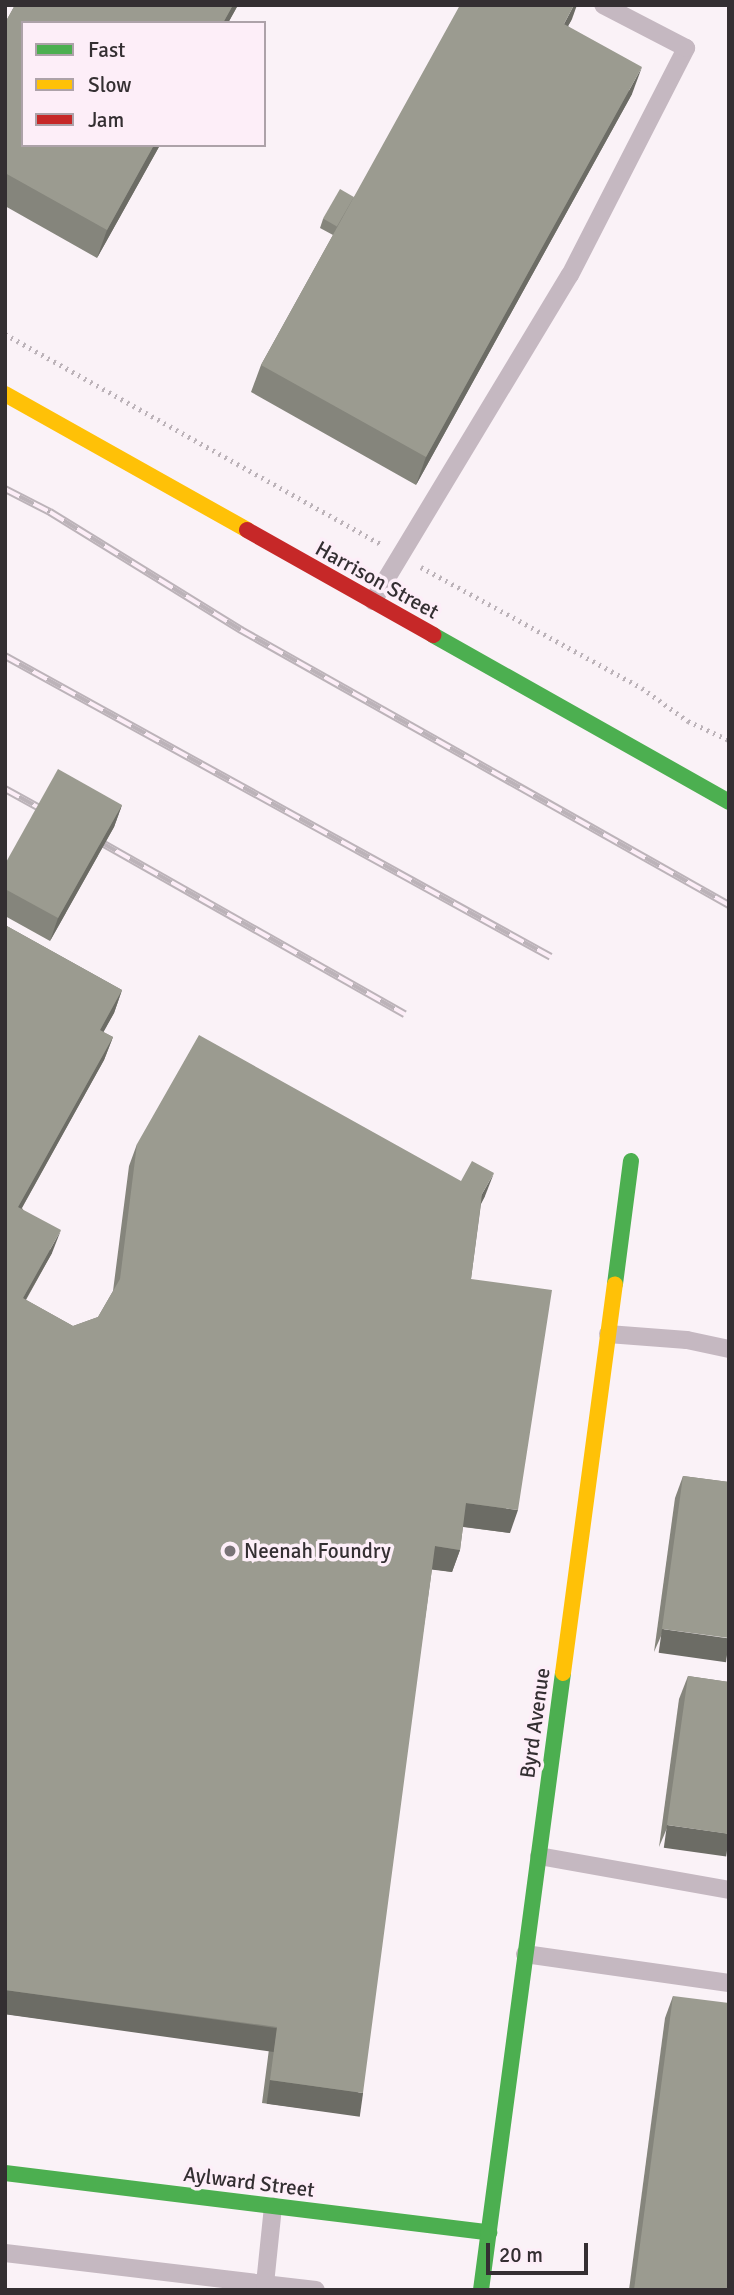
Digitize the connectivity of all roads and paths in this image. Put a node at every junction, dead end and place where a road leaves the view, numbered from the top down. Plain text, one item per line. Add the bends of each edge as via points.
1 (603, 5) edge
2 (5, 334) edge
3 (5, 394) edge
4 (400, 556) junction
5 (373, 601) junction
6 (729, 740) edge
7 (729, 802) edge
8 (631, 1161) dead end
9 (608, 1334) junction
10 (729, 1349) edge
11 (539, 1856) junction
12 (729, 1889) edge
13 (525, 1954) junction
14 (729, 1983) edge
15 (5, 2173) edge
16 (274, 2206) junction
17 (489, 2232) junction
18 (5, 2253) edge
19 (265, 2284) junction
20 (316, 2290) edge
21 (481, 2290) edge

1 - 4 lane via 686,48 570,275
2 - 4 path
3 - 5 street, Harrison Street
4 - 5 lane
4 - 6 path
5 - 7 street, Harrison Street
8 - 9 street, Byrd Avenue
9 - 10 lane via 687,1340
9 - 11 street, Byrd Avenue
11 - 12 lane
11 - 13 street, Byrd Avenue
13 - 14 lane
13 - 17 street, Byrd Avenue
15 - 16 street, Aylward Street
16 - 17 street, Aylward Street
16 - 19 lane
17 - 21 street, Byrd Avenue
18 - 19 lane
19 - 20 lane

